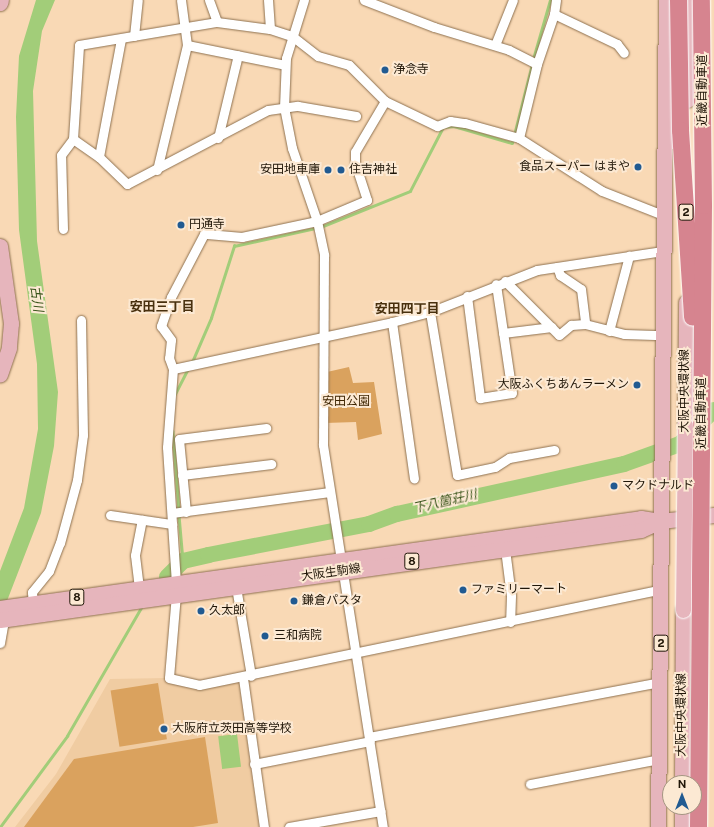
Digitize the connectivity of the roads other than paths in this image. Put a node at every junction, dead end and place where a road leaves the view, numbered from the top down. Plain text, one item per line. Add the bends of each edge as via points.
1 (1, 0) edge
2 (138, 0) edge
3 (181, 0) edge
4 (209, 0) edge
5 (268, 0) edge
6 (304, 0) edge
7 (364, 0) edge
8 (513, 0) edge
9 (556, 0) edge
10 (666, 0) edge
11 (678, 0) edge
12 (689, 0) edge
13 (701, 0) edge
14 (0, 3) edge
15 (554, 14) junction
16 (217, 22) junction
17 (185, 26) junction
18 (270, 29) junction
19 (134, 36) junction
20 (292, 36) junction
21 (121, 39) junction
22 (187, 45) junction
23 (495, 45) junction
24 (666, 52) junction
25 (624, 53) dead end
26 (238, 55) junction
27 (536, 63) junction
28 (285, 65) junction
29 (386, 101) junction
30 (284, 107) junction
31 (356, 116) dead end
32 (218, 138) junction
33 (519, 138) junction
34 (73, 139) junction
35 (99, 157) junction
36 (157, 170) junction
37 (686, 190) junction
38 (663, 215) junction
39 (317, 221) junction
40 (63, 229) dead end
41 (0, 246) edge
42 (662, 250) junction
43 (629, 256) junction
44 (557, 267) junction
45 (505, 281) junction
46 (496, 284) junction
47 (467, 296) junction
48 (430, 312) junction
49 (81, 320) dead end
50 (392, 322) junction
51 (585, 324) junction
52 (552, 327) junction
53 (609, 331) junction
54 (503, 333) junction
55 (325, 335) junction
56 (662, 335) junction
57 (173, 369) junction
58 (0, 374) edge
59 (702, 415) junction
60 (266, 428) dead end
61 (554, 450) dead end
62 (271, 464) dead end
63 (182, 475) junction
64 (414, 478) dead end
65 (330, 492) junction
66 (179, 513) junction
67 (110, 515) dead end
68 (714, 515) edge
69 (142, 520) junction
70 (661, 521) junction
71 (172, 524) junction
72 (505, 549) junction
73 (343, 565) junction
74 (175, 582) junction
75 (236, 587) junction
76 (662, 589) junction
77 (140, 592) junction
78 (33, 604) junction
79 (3, 614) edge
80 (510, 622) junction
81 (0, 643) edge
82 (356, 653) junction
83 (247, 677) junction
84 (661, 682) junction
85 (370, 739) junction
86 (660, 759) junction
87 (254, 764) junction
88 (682, 775) edge
89 (530, 784) dead end
90 (381, 811) junction
91 (682, 815) edge
92 (264, 827) edge
93 (289, 827) edge
94 (383, 827) edge
95 (658, 827) edge
96 (666, 827) edge
97 (682, 827) edge
98 (698, 827) edge

1 - 14 main road
2 - 19 street
3 - 17 street
4 - 16 street
5 - 18 street
6 - 20 street
7 - 23 street via 434,27
8 - 23 street
9 - 15 street
10 - 24 main road, 2
11 - 59 highway, bridge via 680,130
12 - 37 main road, 大阪中央環状線 / 2
13 - 59 highway, 近畿自動車道, bridge
15 - 25 street via 617,44
15 - 27 street
16 - 17 street
16 - 18 street
17 - 19 street
17 - 22 street
18 - 20 street
19 - 21 street
20 - 28 street
20 - 29 street via 318,56 349,65
21 - 34 street via 79,45
21 - 35 street
22 - 26 street
22 - 36 street
23 - 27 street
24 - 37 main road, 2 via 674,132
24 - 38 main road, 2
26 - 28 street
26 - 32 street
27 - 33 street
28 - 30 street
29 - 33 street via 437,126 450,121 465,123
29 - 39 street via 355,152 355,163 368,200
30 - 31 street
30 - 32 street via 268,110
30 - 39 street via 292,148
32 - 36 street
33 - 38 street via 602,191
34 - 35 street
34 - 40 street via 60,155
35 - 36 street via 127,184
37 - 88 main road, 大阪中央環状線 / 2, bridge
38 - 42 main road, 2
39 - 55 street via 326,282
39 - 57 street via 242,237 204,234 170,297 161,326 170,340 169,358
41 - 58 main road via 11,323 9,348
42 - 43 street
42 - 56 main road, 2
43 - 44 street
43 - 53 street
44 - 45 street
44 - 51 street via 560,275 581,290
45 - 46 street
45 - 52 street
46 - 47 street
46 - 54 street
47 - 48 street
47 - 54 street via 480,398 512,393
48 - 50 street
48 - 61 street via 457,475 495,467 509,458
49 - 78 street via 83,436 77,480 60,543 49,571 32,592
50 - 55 street
50 - 64 street
51 - 52 street via 571,325 559,335
51 - 53 street
52 - 54 street
53 - 56 street
55 - 57 street
55 - 65 street via 323,445
56 - 70 main road, 2
57 - 66 street via 167,447
59 - 98 highway, 近畿自動車道, bridge
60 - 63 street via 179,439
62 - 63 street
63 - 66 street
65 - 66 street
65 - 73 street
66 - 71 street
67 - 69 street
68 - 70 main road, 大阪生駒線 / 8
69 - 71 street
69 - 77 street via 135,555
70 - 72 main road, 大阪生駒線 / 8 via 641,530
70 - 73 main road, 大阪生駒線 / 8 via 641,518
70 - 76 main road, 2
71 - 74 street
72 - 73 main road, 大阪生駒線 / 8
72 - 80 street via 511,596
73 - 74 main road, 大阪生駒線 / 8
73 - 75 main road, 大阪生駒線 / 8
73 - 82 street
74 - 75 main road, 大阪生駒線 / 8
74 - 77 main road, 大阪生駒線 / 8
74 - 77 main road, 大阪生駒線 / 8 via 161,597
74 - 83 street via 169,678 199,685
75 - 83 street
76 - 80 street
76 - 84 main road, 2
77 - 78 main road, 大阪生駒線 / 8
77 - 79 main road, 大阪生駒線 / 8
78 - 79 main road, 大阪生駒線 / 8
79 - 81 street
80 - 82 street
82 - 83 street
82 - 85 street
83 - 87 street
84 - 85 street
84 - 86 main road, 2
85 - 87 street
85 - 90 street
86 - 89 street
86 - 95 main road, 2
86 - 96 main road via 664,764
87 - 92 street
90 - 93 street
90 - 94 street
91 - 97 main road

